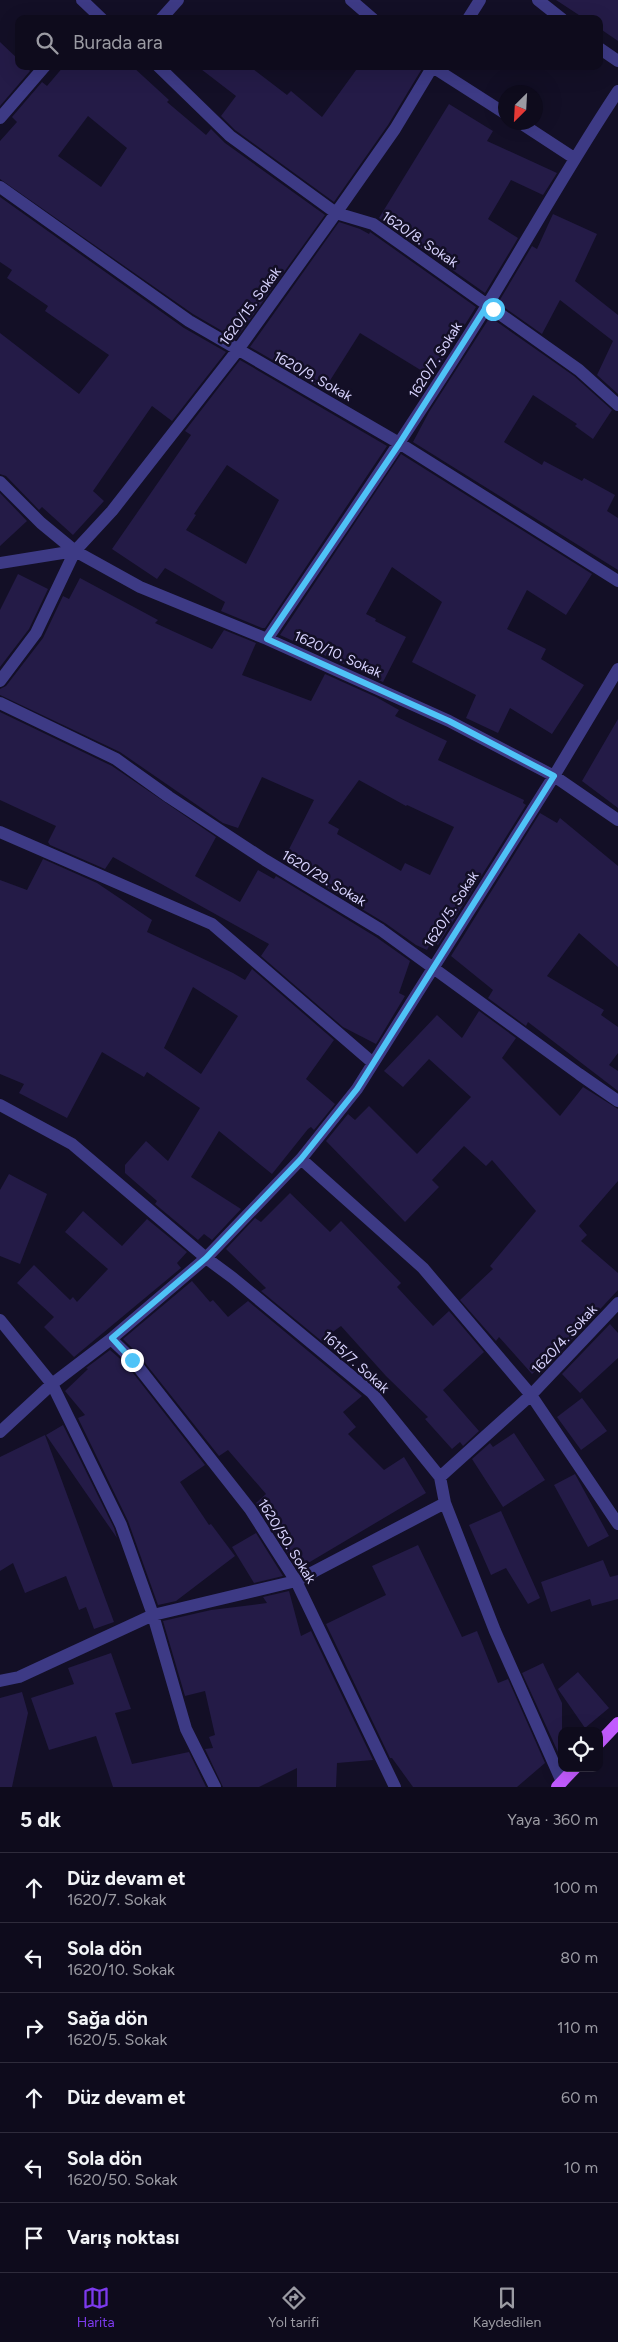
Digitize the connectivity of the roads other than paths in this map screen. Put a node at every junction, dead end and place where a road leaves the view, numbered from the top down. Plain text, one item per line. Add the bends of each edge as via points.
1 (82, 0) edge
2 (178, 0) edge
3 (351, 0) edge
4 (480, 0) edge
5 (538, 0) edge
6 (93, 15) edge
7 (165, 15) edge
8 (369, 15) edge
9 (471, 15) edge
10 (557, 15) edge
11 (603, 51) edge
12 (618, 61) edge
13 (42, 70) edge
14 (162, 70) edge
15 (430, 70) edge
16 (437, 70) edge
17 (618, 91) edge
18 (498, 109) edge
19 (0, 118) edge
20 (531, 130) edge
21 (574, 158) junction
22 (0, 187) edge
23 (336, 213) junction
24 (488, 304) junction
25 (237, 351) junction
26 (618, 404) edge
27 (399, 444) junction
28 (0, 482) edge
29 (76, 551) junction
30 (0, 563) edge
31 (618, 581) edge
32 (267, 639) junction
33 (618, 669) edge
34 (0, 681) edge
35 (0, 703) edge
36 (554, 776) junction
37 (618, 820) edge
38 (0, 832) edge
39 (432, 966) junction
40 (373, 1063) junction
41 (618, 1101) edge
42 (0, 1105) edge
43 (301, 1159) junction
44 (206, 1258) junction
45 (616, 1309) edge
46 (0, 1320) edge
47 (112, 1338) junction
48 (52, 1384) junction
49 (531, 1395) junction
50 (0, 1432) edge
51 (440, 1477) junction
52 (445, 1503) junction
53 (618, 1524) edge
54 (296, 1581) junction
55 (153, 1614) junction
56 (0, 1681) edge
57 (618, 1723) edge
58 (603, 1739) edge
59 (571, 1772) edge
60 (560, 1785) edge
61 (215, 1787) edge
62 (395, 1787) edge

1 - 6 street
2 - 7 street
3 - 8 street
4 - 9 street
5 - 10 street
11 - 12 street
13 - 19 street
14 - 23 street, 1620/8. Sokak via 230,136
15 - 23 street, 1620/15. Sokak via 395,130
16 - 18 street
17 - 21 street, 1620/7. Sokak
20 - 21 street
21 - 24 street, 1620/7. Sokak
22 - 25 street, 1620/9. Sokak via 174,311
23 - 24 street, 1620/8. Sokak via 373,224
23 - 25 street, 1620/15. Sokak
24 - 26 street, 1620/8. Sokak via 579,370
24 - 27 street, 1620/7. Sokak
25 - 27 street, 1620/9. Sokak via 321,396
25 - 29 street, 1620/15. Sokak via 112,511
27 - 31 street, 1620/9. Sokak
27 - 32 street, 1620/7. Sokak
28 - 29 street, 1620/10. Sokak via 41,523
29 - 30 street
29 - 32 street, 1620/10. Sokak via 140,587
29 - 34 street, 1620/15. Sokak via 36,633
32 - 36 street, 1620/10. Sokak via 449,721
33 - 36 street, 1620/5. Sokak
35 - 39 street, 1620/29. Sokak via 116,759 265,860 381,930
36 - 37 street, 1620/10. Sokak
36 - 39 street, 1620/5. Sokak
38 - 40 street via 212,924
39 - 40 street, 1620/5. Sokak
39 - 41 street, 1620/29. Sokak
40 - 43 street, 1620/5. Sokak via 357,1089
42 - 44 street, 1615/7. Sokak via 72,1144
43 - 44 street, 1620/5. Sokak
43 - 49 street via 423,1268
44 - 47 street, 1620/5. Sokak
44 - 51 street, 1615/7. Sokak via 372,1393
45 - 49 street, 1620/4. Sokak
46 - 48 street
47 - 48 street, 1620/5. Sokak
47 - 54 street, 1620/50. Sokak via 250,1509
48 - 50 street, 1620/5. Sokak
48 - 55 street via 121,1524
49 - 51 street, 1620/4. Sokak
49 - 53 street
51 - 52 street, 1615/7. Sokak
52 - 54 street
52 - 60 street, 1615/7. Sokak
54 - 55 street
54 - 62 street, 1620/50. Sokak
55 - 56 street via 19,1678
55 - 61 street via 186,1729
57 - 58 main road
59 - 60 main road

